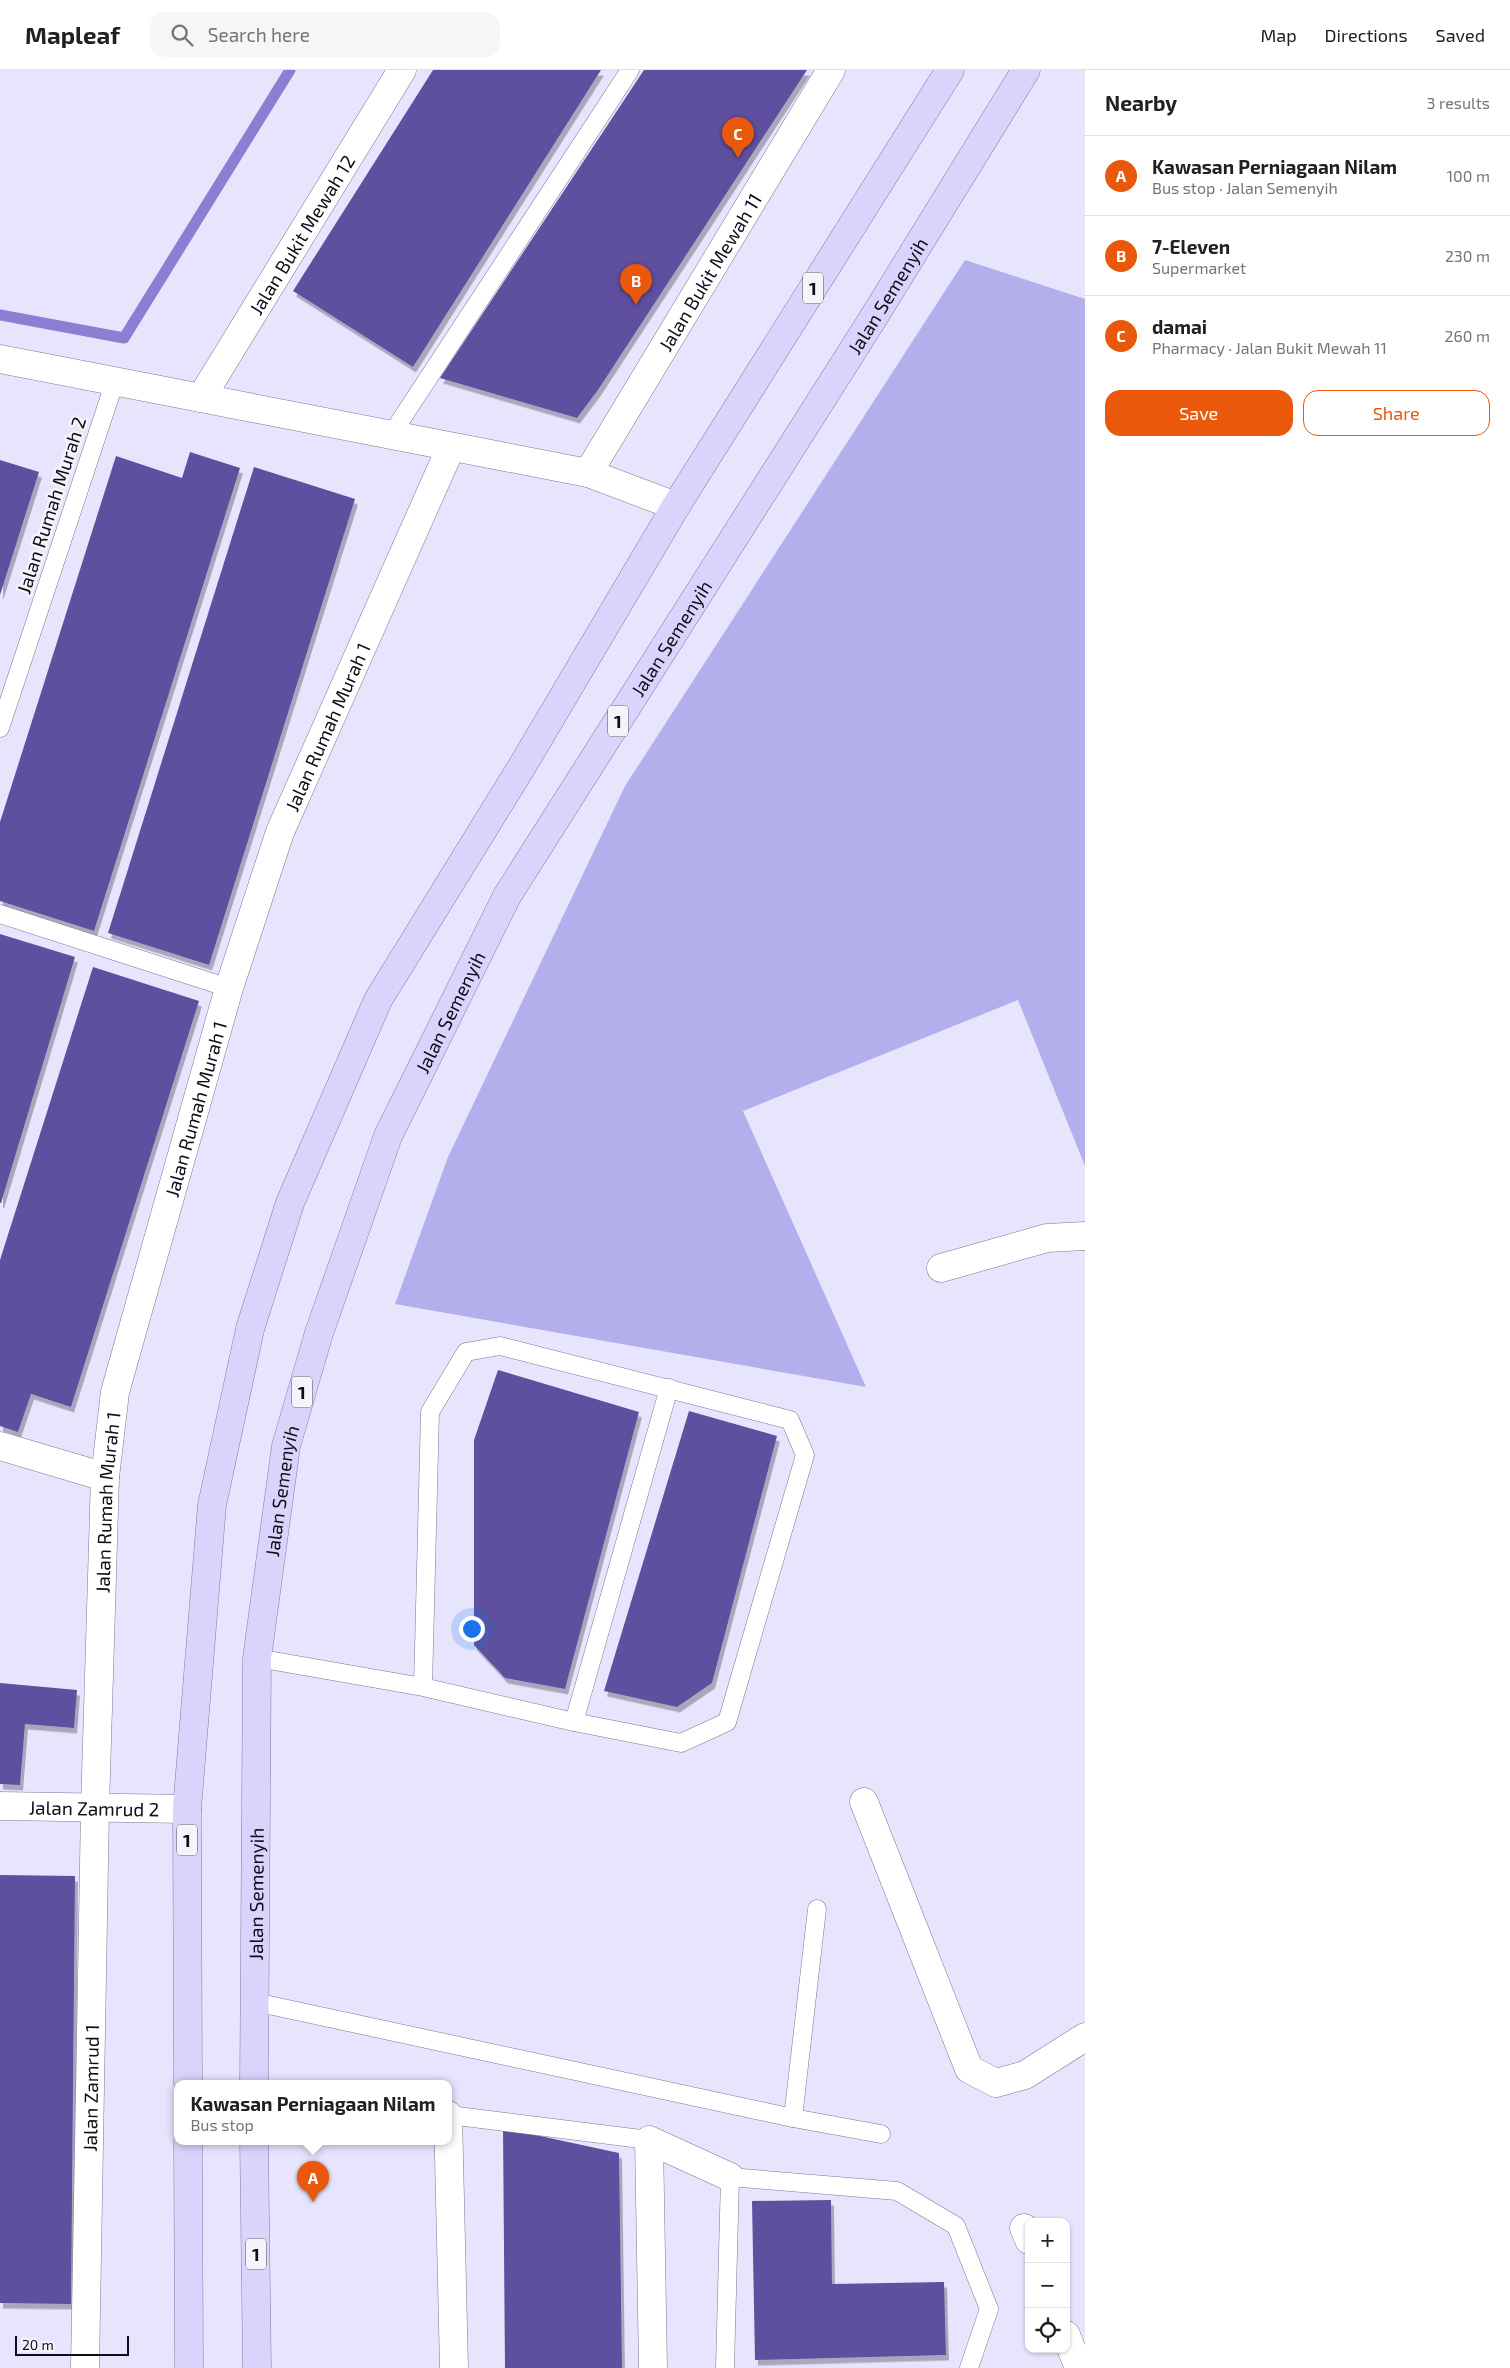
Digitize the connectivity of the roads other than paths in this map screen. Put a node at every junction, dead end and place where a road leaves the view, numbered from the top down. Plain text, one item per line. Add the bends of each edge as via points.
1 (402, 70) edge
2 (630, 70) edge
3 (831, 70) edge
4 (950, 70) edge
5 (1026, 70) edge
6 (0, 359) edge
7 (115, 382) junction
8 (200, 398) junction
9 (391, 435) junction
10 (451, 447) junction
11 (588, 473) junction
12 (676, 506) junction
13 (0, 728) edge
14 (0, 914) edge
15 (229, 988) junction
16 (1085, 1236) edge
17 (941, 1268) dead end
18 (669, 1388) junction
19 (0, 1446) edge
20 (105, 1477) junction
21 (257, 1658) junction
22 (423, 1687) junction
23 (574, 1722) junction
24 (864, 1802) dead end
25 (0, 1806) edge
26 (95, 1808) junction
27 (187, 1809) junction
28 (816, 1909) dead end
29 (256, 2002) junction
30 (1085, 2037) edge
31 (188, 2080) edge
32 (254, 2080) edge
33 (452, 2115) edge
34 (794, 2118) junction
35 (881, 2134) dead end
36 (649, 2140) junction
37 (188, 2145) edge
38 (254, 2145) edge
39 (450, 2145) edge
40 (730, 2177) junction
41 (1070, 2344) edge
42 (85, 2368) edge
43 (189, 2368) edge
44 (257, 2368) edge
45 (454, 2368) edge
46 (654, 2368) edge
47 (725, 2368) edge
48 (969, 2368) edge
49 (1080, 2368) edge

1 - 8 street, Jalan Bukit Mewah 12
2 - 9 lane
3 - 11 street, Jalan Bukit Mewah 11
4 - 12 main road, 1
5 - 21 main road, Jalan Semenyih / 1 via 872,320 507,896 388,1136 319,1333 286,1446
6 - 7 street
7 - 8 street
7 - 13 lane, Jalan Rumah Murah 2
8 - 9 street
9 - 10 street
10 - 11 street
10 - 15 street, Jalan Rumah Murah 1 via 280,832
11 - 12 street
12 - 27 main road, 1 via 521,768 378,1000 290,1203 250,1329 212,1506
14 - 15 lane
15 - 20 street, Jalan Rumah Murah 1 via 115,1392
16 - 17 street via 1047,1238
18 - 22 lane via 500,1346 466,1352 430,1412
18 - 23 lane
18 - 23 lane via 790,1420 805,1455 727,1722 681,1743
19 - 20 street
20 - 26 street, Jalan Rumah Murah 1
21 - 22 lane
21 - 29 main road, Jalan Semenyih / 1
22 - 23 lane
24 - 30 street via 969,2069 996,2083 1025,2075
25 - 26 street, Jalan Zamrud 2
26 - 27 street, Jalan Zamrud 2
26 - 42 street, Jalan Zamrud 1
27 - 31 main road, 1
28 - 34 lane
29 - 32 main road, Jalan Semenyih / 1
29 - 34 lane
33 - 36 lane
34 - 35 lane
36 - 40 street
36 - 46 street
37 - 43 main road
38 - 44 main road, 1
39 - 45 street
40 - 47 lane
40 - 48 lane via 897,2191 956,2226 990,2309
41 - 49 street

